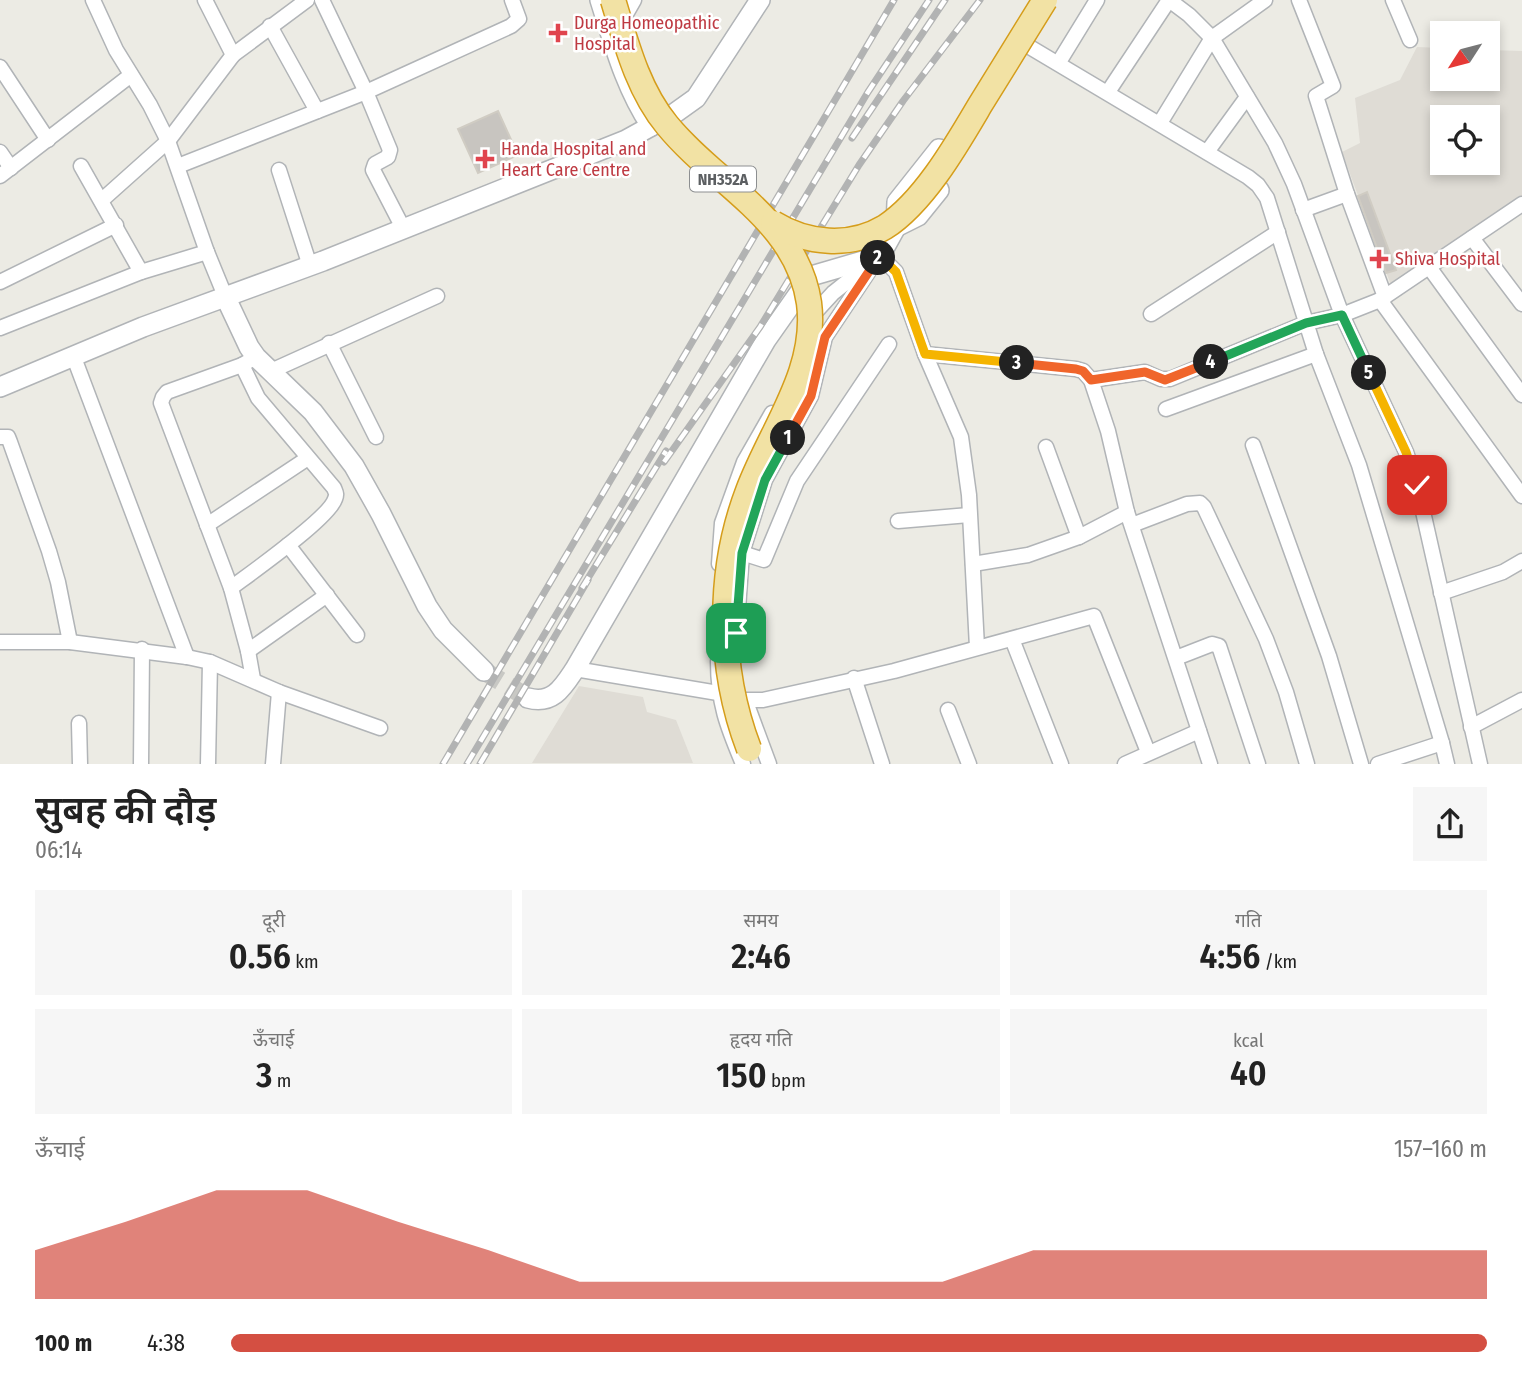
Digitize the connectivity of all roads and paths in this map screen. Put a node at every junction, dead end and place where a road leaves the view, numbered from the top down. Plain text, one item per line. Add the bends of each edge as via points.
1 (93, 0) edge
2 (205, 0) edge
3 (307, 0) edge
4 (322, 0) edge
5 (512, 0) edge
6 (600, 0) edge
7 (760, 0) edge
8 (1032, 0) edge
9 (1045, 0) edge
10 (1056, 0) edge
11 (1097, 0) edge
12 (1169, 0) edge
13 (1265, 0) edge
14 (1299, 0) edge
15 (1393, 0) edge
16 (623, 3) edge
17 (290, 5) edge
18 (270, 26) junction
19 (1212, 38) junction
20 (1410, 40) dead end
21 (1028, 46) junction
22 (233, 55) junction
23 (1059, 62) junction
24 (0, 67) edge
25 (131, 75) junction
26 (366, 92) junction
27 (1108, 92) junction
28 (1247, 97) junction
29 (317, 111) junction
30 (675, 113) junction
31 (1160, 123) junction
32 (651, 126) junction
33 (48, 141) junction
34 (168, 141) junction
35 (0, 152) edge
36 (1207, 152) junction
37 (81, 166) dead end
38 (178, 166) junction
39 (279, 170) dead end
40 (6, 172) edge
41 (1347, 194) junction
42 (102, 200) junction
43 (1522, 205) edge
44 (1303, 210) junction
45 (764, 217) junction
46 (116, 225) junction
47 (896, 227) junction
48 (403, 228) junction
49 (1278, 232) junction
50 (1472, 238) junction
51 (207, 253) junction
52 (880, 256) junction
53 (310, 265) junction
54 (1429, 267) junction
55 (141, 272) junction
56 (0, 282) edge
57 (225, 296) junction
58 (437, 296) dead end
59 (1383, 298) junction
60 (1522, 304) edge
61 (1151, 314) dead end
62 (1342, 315) junction
63 (1306, 323) junction
64 (0, 328) edge
65 (329, 343) junction
66 (889, 344) dead end
67 (925, 354) junction
68 (1316, 354) junction
69 (73, 355) junction
70 (256, 365) junction
71 (1091, 380) junction
72 (0, 387) edge
73 (1522, 395) edge
74 (1166, 409) dead end
75 (0, 437) edge
76 (376, 438) dead end
77 (1253, 445) dead end
78 (1046, 447) dead end
79 (308, 458) junction
80 (1522, 496) edge
81 (969, 515) junction
82 (1130, 519) junction
83 (898, 521) dead end
84 (207, 525) junction
85 (1079, 537) junction
86 (288, 545) junction
87 (742, 553) junction
88 (1522, 561) edge
89 (973, 564) junction
90 (231, 588) junction
91 (1441, 593) junction
92 (327, 595) junction
93 (357, 635) dead end
94 (1012, 639) junction
95 (0, 642) edge
96 (70, 642) junction
97 (977, 647) junction
98 (142, 649) junction
99 (248, 651) junction
100 (187, 657) junction
101 (1176, 658) junction
102 (210, 662) junction
103 (575, 669) junction
104 (484, 671) tunnel mouth
105 (854, 678) junction
106 (253, 680) junction
107 (279, 692) junction
108 (718, 693) junction
109 (528, 698) dead end
110 (745, 700) junction
111 (1522, 700) edge
112 (948, 710) dead end
113 (79, 723) dead end
114 (1471, 727) junction
115 (380, 728) dead end
116 (1199, 731) junction
117 (1443, 743) junction
118 (1148, 752) junction
119 (746, 756) edge
120 (80, 764) edge
121 (141, 764) edge
122 (208, 764) edge
123 (273, 764) edge
124 (769, 764) edge
125 (882, 764) edge
126 (969, 764) edge
127 (1061, 764) edge
128 (1125, 764) edge
129 (1210, 764) edge
130 (1258, 764) edge
131 (1307, 764) edge
132 (1361, 764) edge
133 (1378, 764) edge
134 (1447, 764) edge
135 (1480, 764) edge

1 - 25 street
2 - 22 street
3 - 17 street
4 - 26 street
5 - 26 street via 519,19 511,26
6 - 32 street via 626,80
7 - 30 street via 696,98
8 - 47 street via 937,154 897,202
9 - 45 highway, bridge via 947,160 887,225 852,240 825,241 796,235
10 - 21 street
11 - 23 street
12 - 19 street
12 - 27 street
13 - 19 street
14 - 41 street via 1332,86 1315,96
15 - 20 street
16 - 30 street via 648,77
16 - 45 highway, NH352A, bridge via 645,93 655,110 678,138
17 - 18 street
18 - 22 street
18 - 29 street
19 - 28 street
19 - 31 street
21 - 23 street
21 - 47 street via 943,184 918,216
22 - 34 street
23 - 27 street
24 - 33 street
25 - 33 street
25 - 34 street
26 - 29 street
26 - 48 street via 390,150 373,170
27 - 31 street
28 - 36 street
28 - 44 street via 1275,143
29 - 38 street
30 - 32 street
31 - 36 street
32 - 48 street via 571,163
33 - 40 street
34 - 38 street
34 - 42 street
35 - 40 street
36 - 49 street via 1258,185
37 - 42 street
38 - 51 street
39 - 53 street
41 - 44 street
41 - 59 street
42 - 46 street
43 - 50 street
44 - 62 street
45 - 119 highway, NH352A, bridge via 787,243 801,271 810,331 800,378 748,490 734,533 725,636
46 - 55 street
46 - 56 street
47 - 52 street
48 - 53 street
49 - 61 street
49 - 63 street
50 - 54 street
50 - 60 street
51 - 55 street
51 - 57 street
52 - 67 street via 896,272
52 - 87 street via 825,337 811,396 765,480
52 - 103 street via 811,276 766,340
52 - 108 street via 833,293 805,323 782,396 735,486 722,523
53 - 57 street
54 - 59 street
54 - 73 street
55 - 64 street
57 - 69 street
57 - 70 street
58 - 65 street
59 - 62 street
59 - 80 street
62 - 63 street
62 - 91 street via 1406,452
63 - 68 street
63 - 71 street via 1170,379 1145,372
65 - 70 street
65 - 76 street
66 - 87 street via 797,481 764,560
67 - 71 street via 1076,369
67 - 81 street via 961,437
68 - 74 street
68 - 117 street via 1359,465
69 - 72 street
69 - 100 street
70 - 79 street via 258,398
70 - 84 street via 167,392 161,403
70 - 104 street via 313,412 332,436 381,514 427,606 443,630
71 - 82 street
75 - 96 street via 8,437 35,511 58,582
77 - 132 street via 1329,656
78 - 85 street
79 - 84 street
79 - 86 street via 334,488 335,497
81 - 83 street
81 - 89 street
82 - 85 street
82 - 101 street
82 - 131 street via 1187,504 1204,507 1252,604 1286,692
84 - 90 street
85 - 89 street via 1028,555
86 - 90 street
86 - 92 street
87 - 110 street via 736,633
88 - 91 street
89 - 97 street
90 - 99 street
91 - 114 street
92 - 93 street
92 - 99 street
94 - 97 street
94 - 118 street via 1094,616
94 - 127 street
95 - 96 street
96 - 98 street
97 - 105 street
98 - 100 street
98 - 121 street
99 - 106 street
100 - 102 street
101 - 116 street
101 - 130 street via 1212,643 1219,646
102 - 106 street
102 - 122 street
103 - 108 street
103 - 109 street via 547,699
105 - 110 street
105 - 125 street
106 - 107 street
107 - 115 street
107 - 123 street
108 - 119 street via 730,734
110 - 124 street
111 - 114 street
112 - 126 street
113 - 120 street
114 - 135 street
116 - 118 street
116 - 129 street
117 - 133 street
117 - 134 street
118 - 128 street

